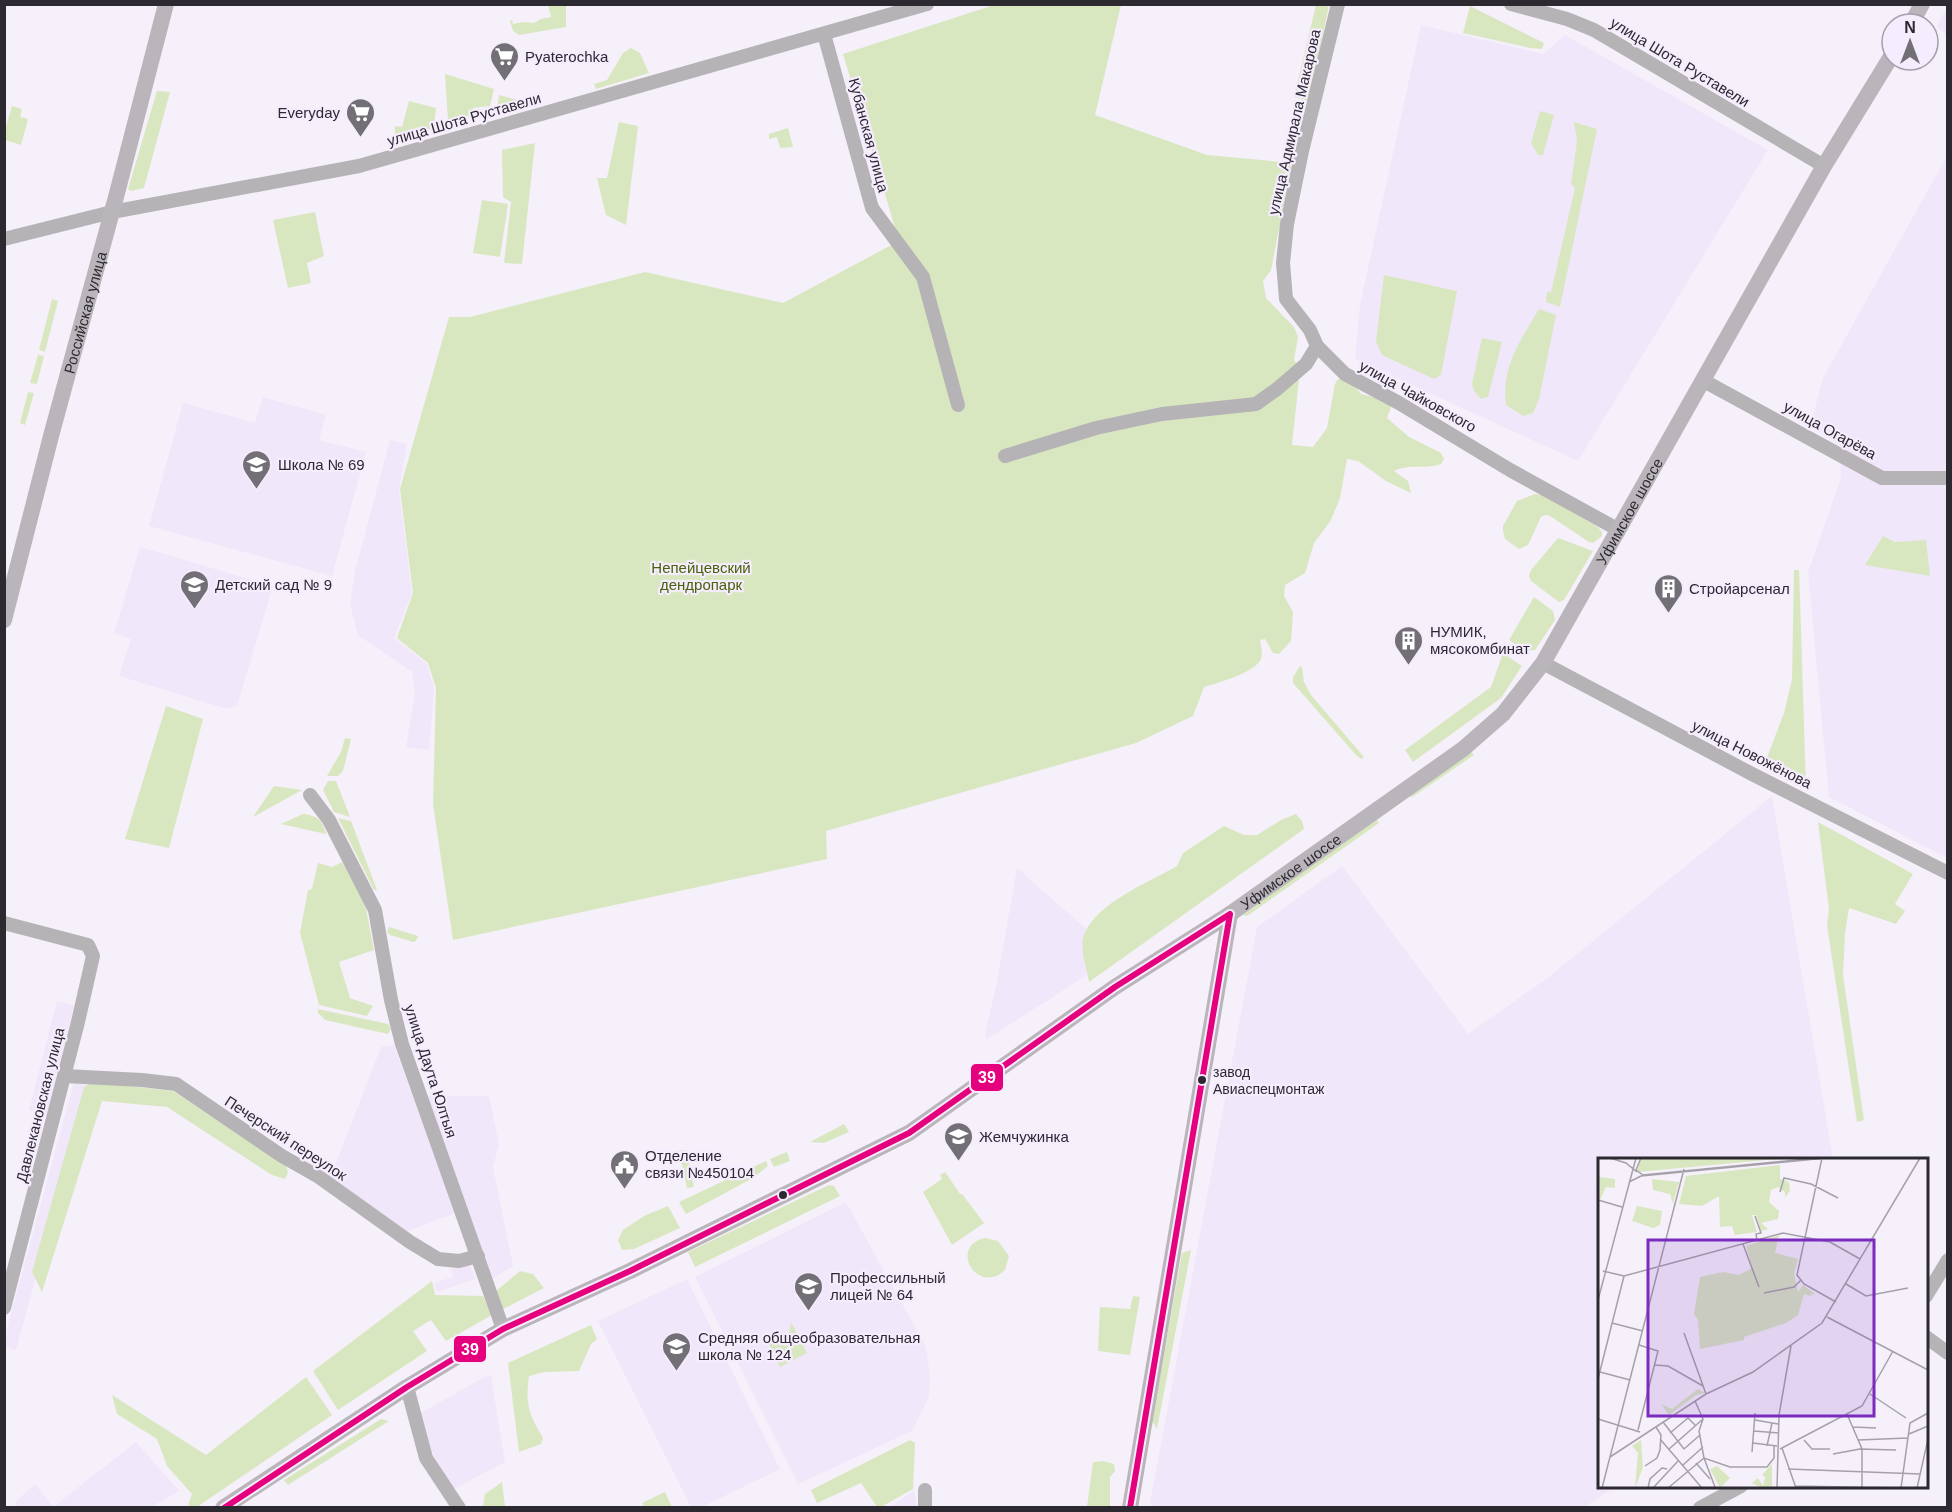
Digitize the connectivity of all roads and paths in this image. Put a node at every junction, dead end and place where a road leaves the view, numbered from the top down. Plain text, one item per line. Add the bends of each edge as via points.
1 (166, 4) edge
2 (927, 4) edge
3 (1338, 4) edge
4 (1511, 4) edge
5 (824, 34) junction
6 (1882, 72) edge
7 (1824, 166) junction
8 (112, 212) junction
9 (4, 239) edge
10 (1317, 346) junction
11 (1704, 381) junction
12 (958, 405) dead end
13 (1005, 456) dead end
14 (1947, 478) edge
15 (1619, 530) junction
16 (4, 620) edge
17 (1543, 663) junction
18 (310, 795) dead end
19 (1947, 873) edge
20 (1230, 914) junction
21 (4, 922) edge
22 (64, 1076) junction
23 (478, 1256) junction
24 (1947, 1260) edge
25 (1928, 1293) edge
26 (4, 1308) edge
27 (503, 1329) junction
28 (1928, 1339) edge
29 (1947, 1353) edge
30 (407, 1387) junction
31 (1738, 1488) edge
32 (925, 1490) dead end
33 (1719, 1503) edge
34 (223, 1508) edge
35 (459, 1508) edge
36 (925, 1508) edge
37 (1130, 1508) edge
38 (1700, 1508) edge

1 - 8 main road, Российская улица
2 - 5 street, улица Шота Руставели
3 - 10 street, улица Адмирала Макарова via 1287,224 1284,263 1286,299
4 - 7 street, улица Шота Руставели via 1594,30
5 - 8 street, улица Шота Руставели via 359,166
5 - 12 street, Кубанская улица via 872,208 923,277
6 - 7 main road, Уфимское шоссе
7 - 11 main road, Уфимское шоссе
8 - 9 street, улица Шота Руставели
8 - 16 main road, Российская улица
10 - 13 street via 1306,364 1256,404 1162,414 1096,428
10 - 15 street, улица Чайковского via 1345,374
11 - 14 street, улица Огарёва via 1882,478
11 - 15 main road, Уфимское шоссе
15 - 17 main road, Уфимское шоссе
17 - 19 street, улица Новожёнова
17 - 20 main road, Уфимское шоссе via 1503,714 1463,749
18 - 23 street, улица Даута Юлтыя via 329,820 375,910 402,1044
20 - 27 main road, Уфимское шоссе via 1115,987 909,1133
20 - 37 main road
21 - 22 street, Давлекановская улица via 88,945 93,956
22 - 23 street, Печерский переулок via 176,1084 438,1258 459,1261
22 - 26 street, Давлекановская улица
23 - 27 street, улица Даута Юлтыя
24 - 25 street
27 - 30 main road, Уфимское шоссе
28 - 29 street
30 - 34 main road, Уфимское шоссе
30 - 35 street via 426,1458
31 - 33 street
32 - 36 street
33 - 38 street

